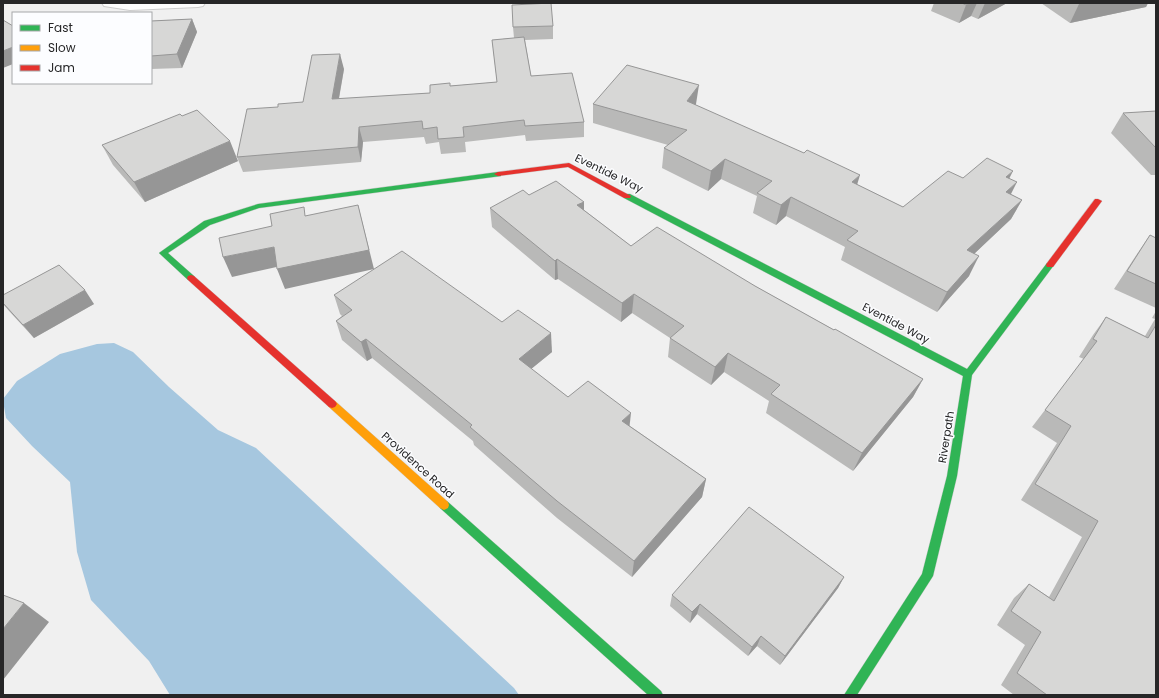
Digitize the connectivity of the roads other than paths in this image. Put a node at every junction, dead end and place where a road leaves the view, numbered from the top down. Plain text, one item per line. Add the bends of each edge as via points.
1 (109, 3) edge
2 (198, 3) edge
3 (1098, 201) dead end
4 (163, 253) joint
5 (968, 374) junction
6 (657, 695) edge
7 (850, 695) edge

1 - 2 street via 130,6
3 - 5 street, Riverpath
4 - 5 street, Eventide Way via 207,223 258,206 569,165
4 - 6 street, Providence Road
5 - 7 street, Riverpath via 952,476 927,576

